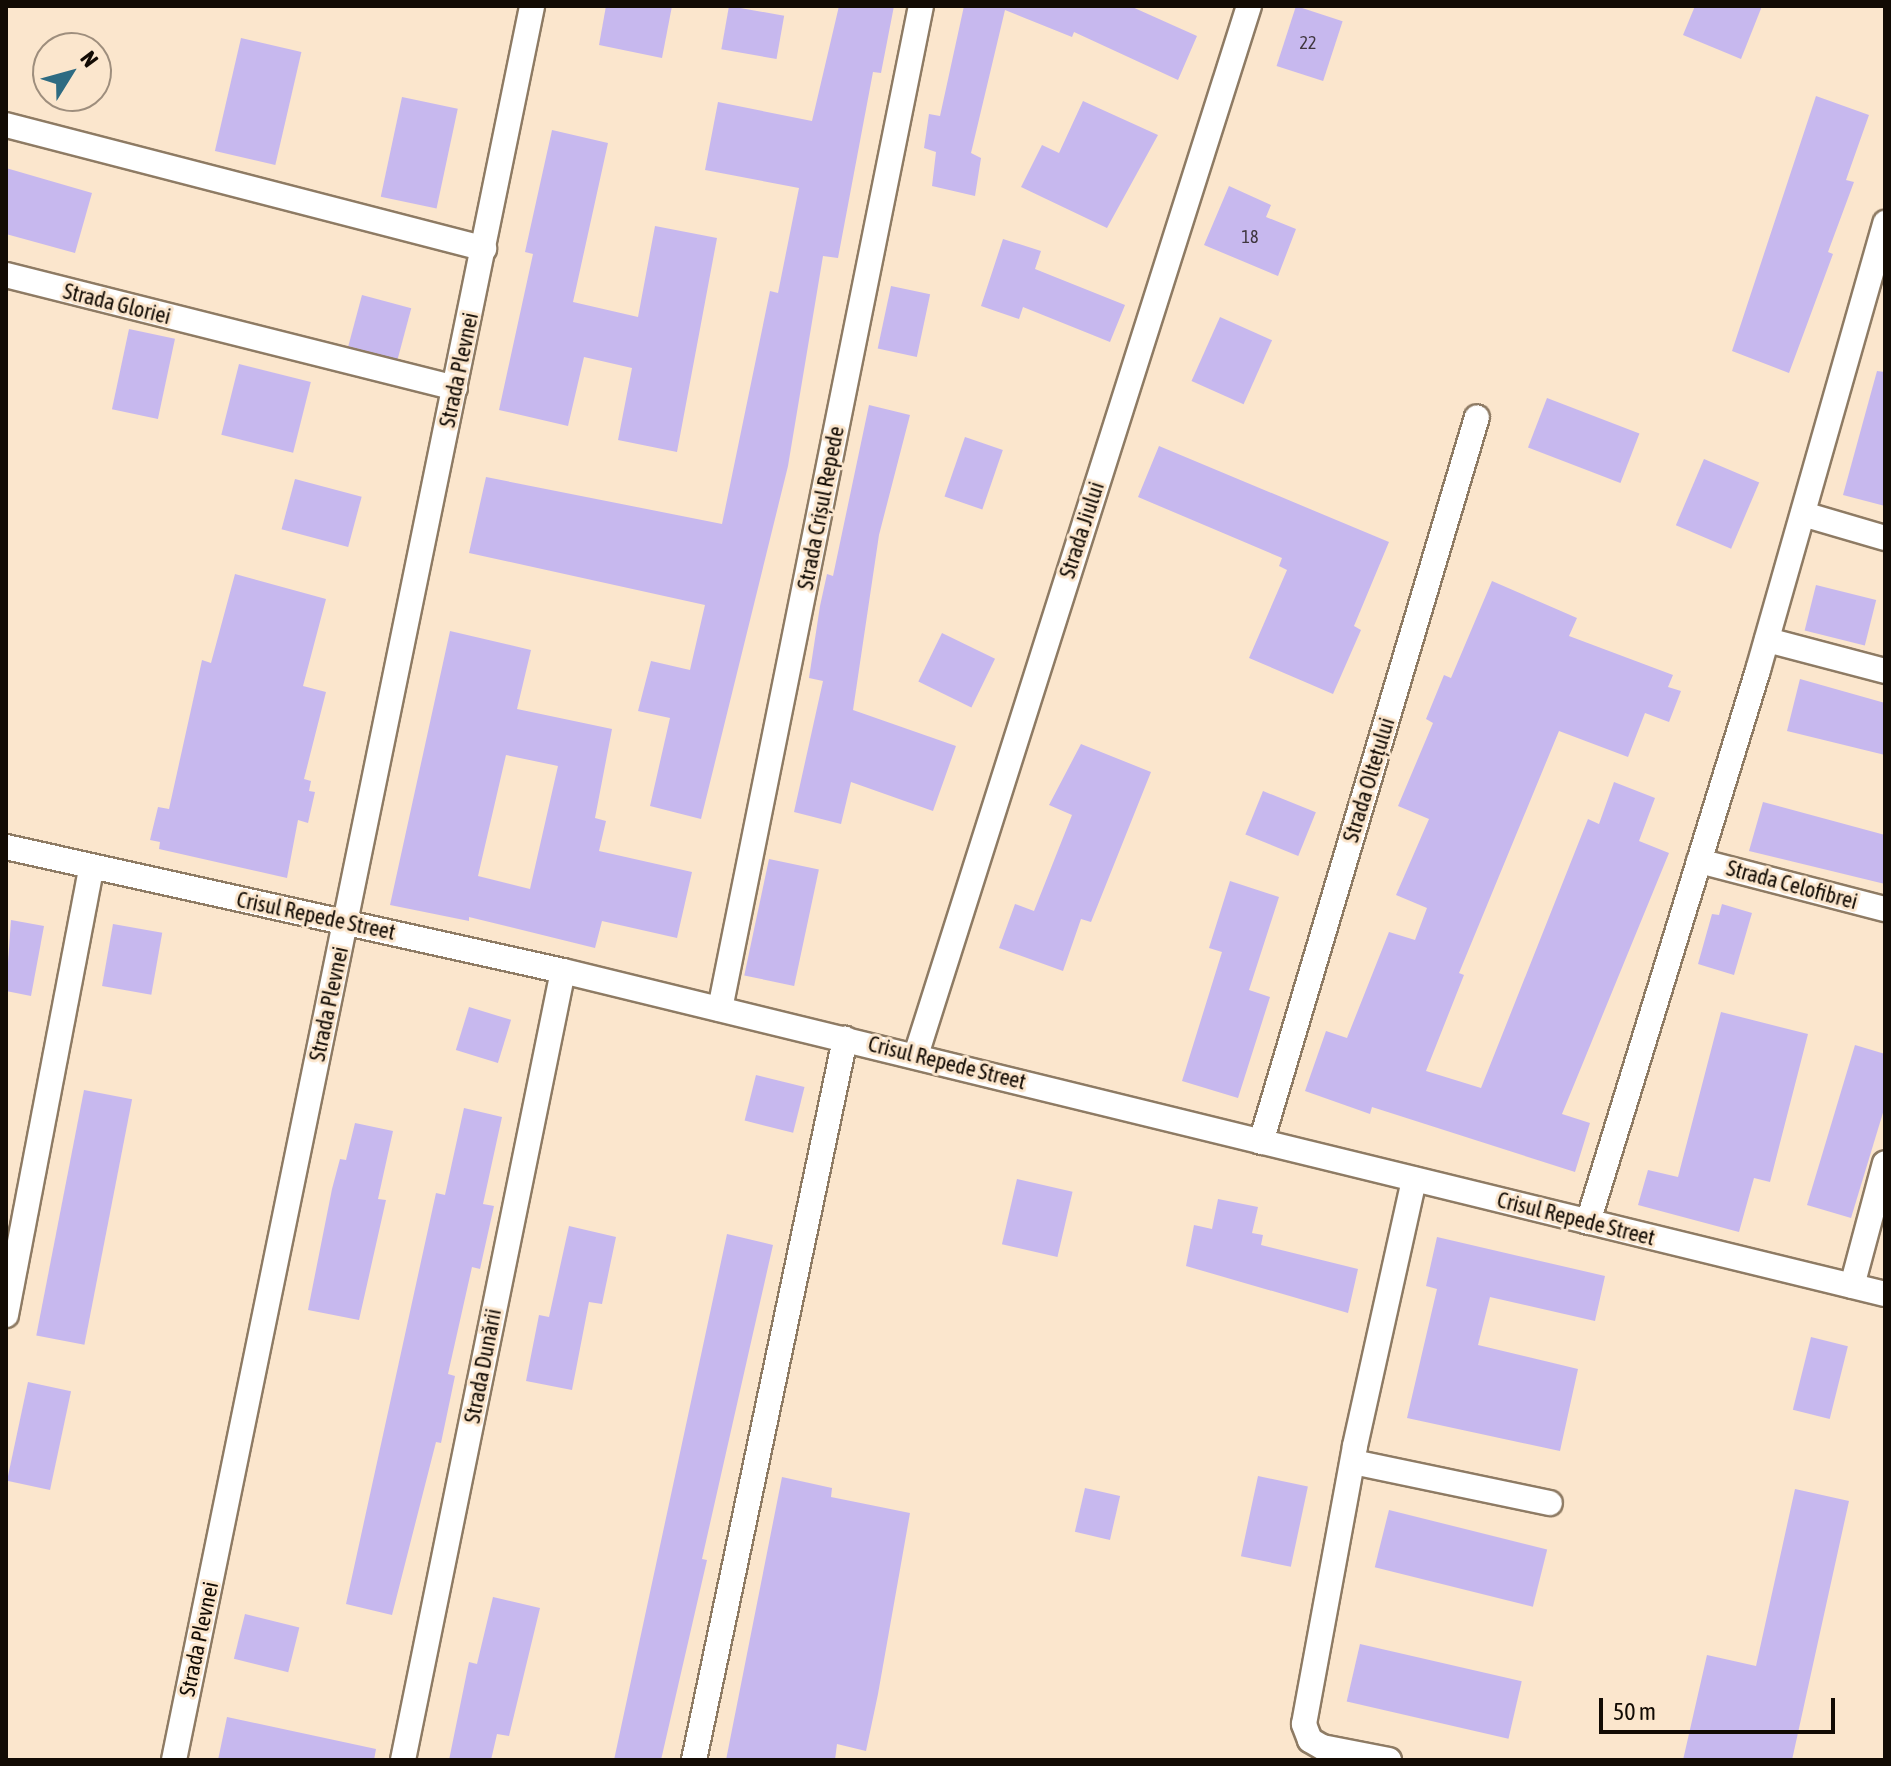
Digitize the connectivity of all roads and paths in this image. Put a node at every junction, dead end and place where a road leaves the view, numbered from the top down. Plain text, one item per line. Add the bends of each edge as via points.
1 (532, 6) edge
2 (921, 6) edge
3 (1249, 6) edge
4 (6, 125) edge
5 (1885, 223) edge
6 (484, 249) junction
7 (6, 275) edge
8 (455, 388) junction
9 (1477, 417) dead end
10 (1803, 514) junction
11 (1885, 538) edge
12 (1767, 640) junction
13 (1885, 671) edge
14 (6, 847) edge
15 (1699, 861) junction
16 (91, 868) junction
17 (1885, 909) edge
18 (346, 922) junction
19 (563, 971) junction
20 (720, 1009) junction
21 (845, 1039) junction
22 (916, 1055) junction
23 (1261, 1142) junction
24 (1885, 1163) edge
25 (1414, 1179) junction
26 (1588, 1222) junction
27 (1852, 1286) junction
28 (1885, 1294) edge
29 (6, 1315) edge
30 (1353, 1462) junction
31 (1550, 1503) dead end
32 (174, 1760) edge
33 (403, 1760) edge
34 (694, 1760) edge
35 (1389, 1760) edge

1 - 6 street, Strada Plevnei
2 - 20 street, Strada Crișul Repede
3 - 22 street, Strada Jiului
4 - 6 street
5 - 10 street
6 - 8 street, Strada Plevnei
7 - 8 street, Strada Gloriei
8 - 18 street, Strada Plevnei
9 - 23 street, Strada Oltețului
10 - 11 street
10 - 12 street
12 - 13 street
12 - 15 street
14 - 16 street, Crisul Repede Street
15 - 17 street, Strada Celofibrei
15 - 26 street
16 - 18 street, Crisul Repede Street
16 - 29 street
18 - 19 street, Crisul Repede Street
18 - 32 street, Strada Plevnei
19 - 20 street, Crisul Repede Street
19 - 33 street, Strada Dunării
20 - 21 street, Crisul Repede Street
21 - 22 street, Crisul Repede Street
21 - 34 street
22 - 23 street, Crisul Repede Street
23 - 25 street, Crisul Repede Street
24 - 27 street
25 - 26 street, Crisul Repede Street
25 - 30 street
26 - 27 street, Crisul Repede Street
27 - 28 street, Crisul Repede Street
30 - 31 street
30 - 35 street via 1304,1724 1310,1740 1322,1747

